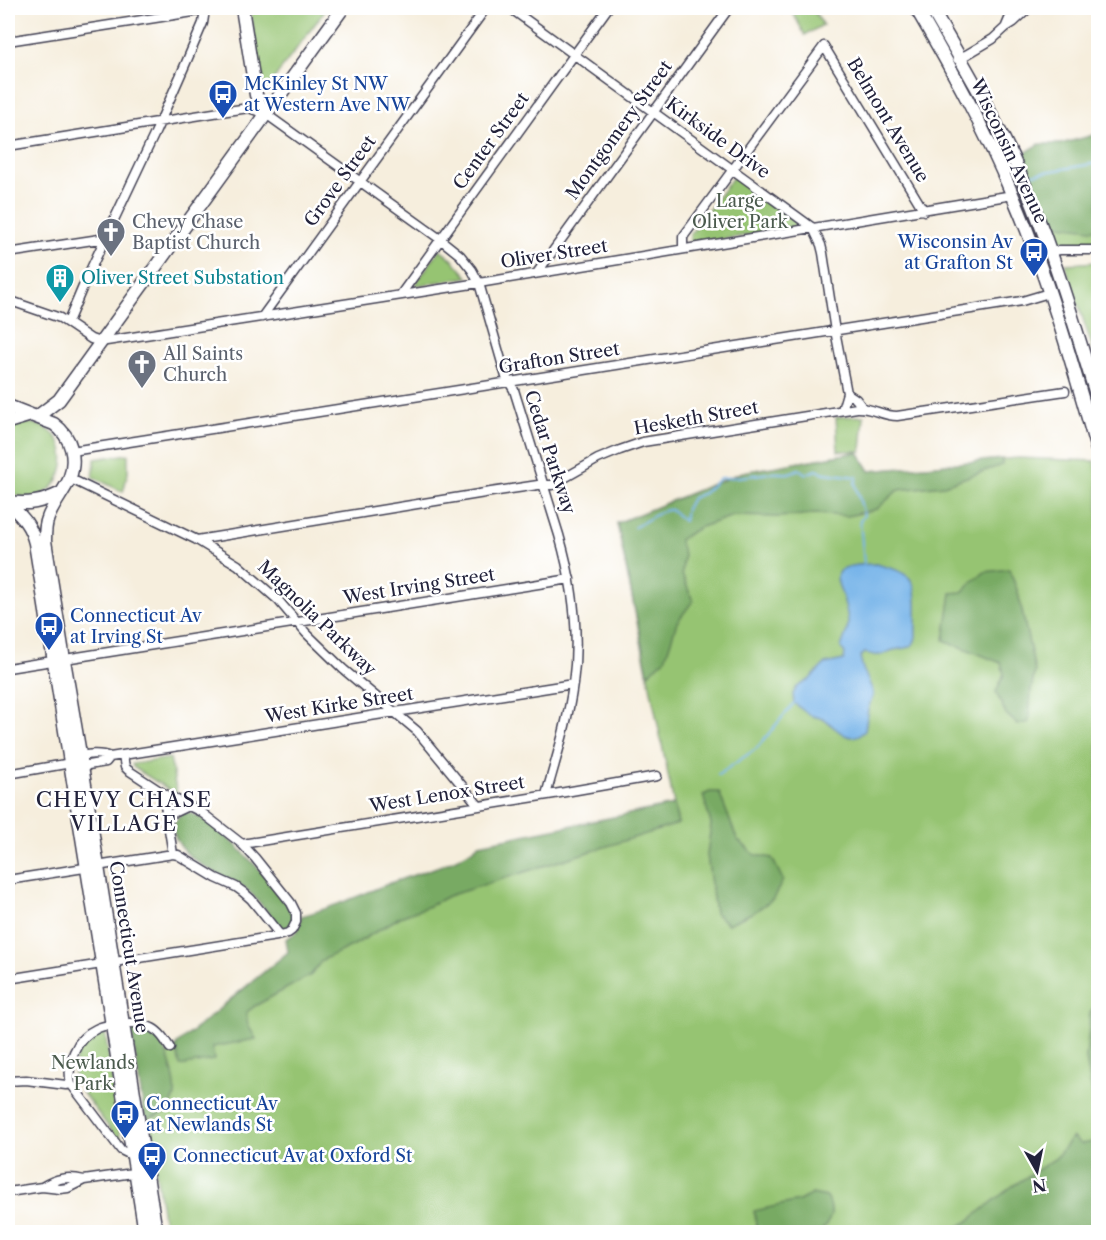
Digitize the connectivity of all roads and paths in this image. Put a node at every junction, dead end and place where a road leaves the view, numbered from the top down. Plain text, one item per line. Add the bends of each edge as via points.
1 (219, 8) edge
2 (242, 8) edge
3 (343, 8) edge
4 (486, 8) edge
5 (510, 8) edge
6 (608, 8) edge
7 (729, 8) edge
8 (916, 8) edge
9 (931, 8) edge
10 (1020, 8) edge
11 (1029, 8) edge
12 (205, 10) junction
13 (1006, 27) junction
14 (8, 41) edge
15 (574, 54) junction
16 (960, 58) junction
17 (945, 60) junction
18 (653, 111) junction
19 (267, 114) junction
20 (160, 122) junction
21 (8, 147) edge
22 (732, 169) junction
23 (360, 182) junction
24 (1013, 195) junction
25 (924, 211) junction
26 (813, 228) junction
27 (106, 238) junction
28 (440, 239) junction
29 (682, 249) junction
30 (1098, 250) edge
31 (1049, 252) junction
32 (8, 253) edge
33 (1036, 256) junction
34 (537, 273) junction
35 (479, 282) junction
36 (1049, 293) junction
37 (401, 294) junction
38 (8, 300) edge
39 (262, 317) junction
40 (68, 322) junction
41 (835, 331) junction
42 (100, 342) junction
43 (509, 383) junction
44 (1065, 391) dead end
45 (847, 393) junction
46 (1098, 399) edge
47 (58, 400) junction
48 (1083, 400) junction
49 (8, 406) edge
50 (862, 407) junction
51 (842, 410) junction
52 (35, 416) junction
53 (8, 422) edge
54 (60, 428) junction
55 (72, 451) junction
56 (1098, 453) edge
57 (69, 478) junction
58 (543, 485) junction
59 (61, 492) junction
60 (8, 503) edge
61 (197, 540) junction
62 (570, 579) junction
63 (297, 622) junction
64 (59, 660) junction
65 (8, 669) edge
66 (573, 684) junction
67 (395, 713) junction
68 (123, 756) junction
69 (78, 762) junction
70 (8, 774) edge
71 (657, 776) dead end
72 (163, 793) junction
73 (546, 795) junction
74 (188, 806) junction
75 (479, 806) junction
76 (167, 816) junction
77 (242, 844) junction
78 (173, 854) junction
79 (93, 867) junction
80 (8, 880) edge
81 (280, 935) junction
82 (108, 963) junction
83 (8, 979) edge
84 (117, 1024) junction
85 (170, 1048) dead end
86 (8, 1081) edge
87 (71, 1084) junction
88 (133, 1156) junction
89 (141, 1171) junction
90 (8, 1192) edge
91 (146, 1233) edge
92 (156, 1233) edge

1 - 12 street
2 - 19 main road via 256,95
3 - 19 main road
4 - 23 street, Grove Street
5 - 15 street, Kirkside Drive
6 - 15 street, Center Street
7 - 18 street, Montgomery Street
8 - 17 main road, Wisconsin Avenue
9 - 16 main road, Wisconsin Avenue
10 - 13 street
11 - 13 street
12 - 14 street
12 - 20 street
13 - 16 street
15 - 18 street, Kirkside Drive
15 - 28 street, Center Street
16 - 17 street
16 - 31 main road, Wisconsin Avenue via 1009,150
17 - 24 main road, Wisconsin Avenue via 987,136
18 - 22 street, Kirkside Drive
18 - 34 street, Montgomery Street
19 - 20 street via 249,108
19 - 23 street, Cedar Parkway
19 - 42 main road
20 - 21 street
20 - 27 street
22 - 25 street, Belmont Avenue via 824,46
22 - 26 street, Kirkside Drive
22 - 29 street via 683,237
23 - 28 street, Cedar Parkway
23 - 39 street, Grove Street
24 - 25 street, Oliver Street
24 - 33 main road, Wisconsin Avenue
25 - 26 street, Oliver Street
26 - 29 street, Oliver Street
26 - 41 street via 823,253
27 - 32 street
27 - 40 street
28 - 35 street, Cedar Parkway via 464,259
28 - 37 street, Center Street
29 - 34 street, Oliver Street
30 - 31 street
31 - 33 street
31 - 46 main road, Wisconsin Avenue
33 - 36 main road, Wisconsin Avenue
34 - 35 street, Oliver Street
35 - 37 street, Oliver Street
35 - 43 street, Cedar Parkway
36 - 41 street, Grafton Street via 1022,301
36 - 48 main road, Wisconsin Avenue
37 - 39 street, Oliver Street
38 - 40 street
39 - 42 street, Oliver Street
40 - 42 street
41 - 43 street, Grafton Street
41 - 45 street
42 - 47 main road
43 - 55 street, Grafton Street
43 - 58 street, Cedar Parkway
44 - 50 street, Hesketh Street via 894,417
45 - 50 street
45 - 51 street
46 - 48 street
47 - 52 main road
47 - 54 main road
48 - 56 main road, Wisconsin Avenue
49 - 52 main road
50 - 51 street, Hesketh Street
51 - 58 street, Hesketh Street via 643,442 598,459 552,485
52 - 53 main road
52 - 54 main road
54 - 55 main road
55 - 57 main road
57 - 59 main road, Connecticut Avenue
57 - 61 street, Magnolia Parkway
58 - 61 street, Hesketh Street
58 - 62 street, Cedar Parkway
59 - 60 main road via 32,503
59 - 64 main road, Connecticut Avenue via 45,532
60 - 64 main road, Connecticut Avenue via 33,534
61 - 63 street, Magnolia Parkway via 266,588
62 - 63 street, West Irving Street
62 - 66 street, Cedar Parkway via 576,639
63 - 64 street, West Irving Street
63 - 67 street, Magnolia Parkway via 343,669
64 - 65 street, West Irving Street
64 - 69 main road, Connecticut Avenue
66 - 67 street, West Kirke Street
66 - 73 street, Cedar Parkway
67 - 68 street, West Kirke Street
67 - 75 street, Magnolia Parkway via 428,742
68 - 69 street, West Kirke Street via 110,757 106,762
68 - 72 street via 126,768
69 - 70 street, West Kirke Street
69 - 79 main road, Connecticut Avenue
71 - 73 street, West Lenox Street
72 - 74 street
72 - 76 street
73 - 75 street, West Lenox Street
74 - 76 street
74 - 77 street
75 - 77 street, West Lenox Street
76 - 78 street
77 - 81 street via 296,913 292,930
78 - 79 street
78 - 81 street via 243,892
79 - 80 street
79 - 82 main road, Connecticut Avenue
81 - 82 street
82 - 83 street
82 - 84 main road, Connecticut Avenue
84 - 85 street via 153,1028
84 - 87 street via 95,1029 80,1042 70,1065
84 - 88 main road, Connecticut Avenue
84 - 89 main road, Connecticut Avenue
86 - 87 street
87 - 88 street via 121,1150
88 - 89 main road, Connecticut Avenue
89 - 90 street via 84,1180 68,1188
89 - 91 main road, Connecticut Avenue
89 - 92 main road, Connecticut Avenue

